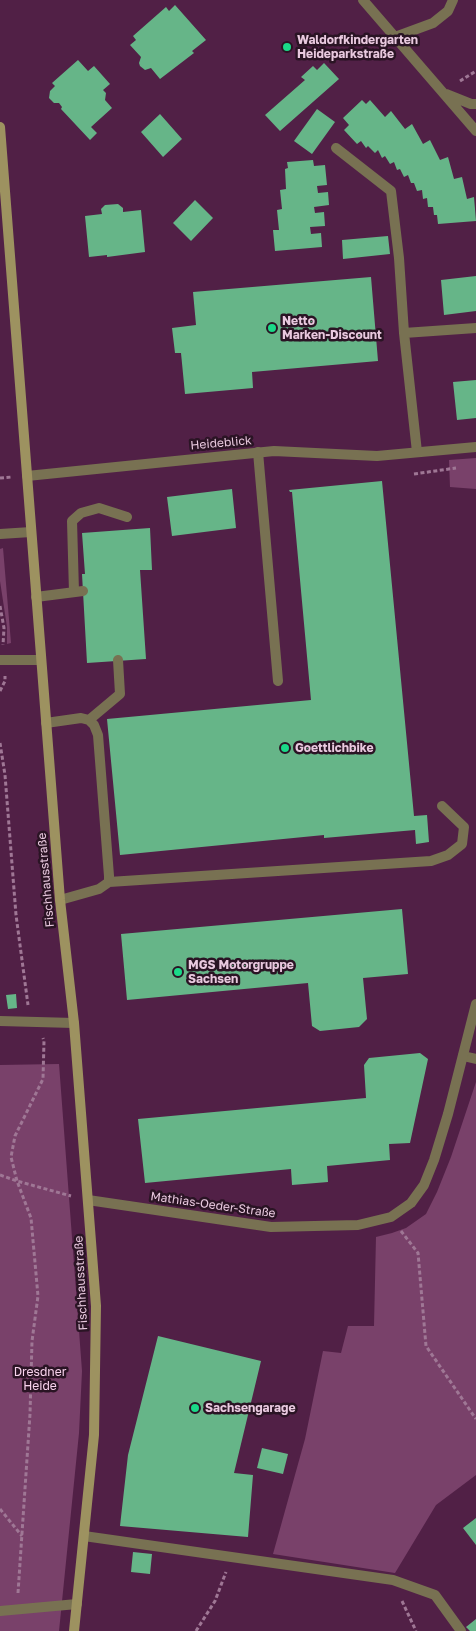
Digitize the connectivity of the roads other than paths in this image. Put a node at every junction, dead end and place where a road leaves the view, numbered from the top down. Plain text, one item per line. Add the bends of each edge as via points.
1 (363, 0) edge
2 (453, 0) edge
3 (395, 37) junction
4 (443, 92) junction
5 (476, 104) edge
6 (0, 127) edge
7 (476, 131) edge
8 (336, 148) dead end
9 (476, 328) edge
10 (404, 333) junction
11 (476, 447) edge
12 (258, 452) junction
13 (417, 452) junction
14 (27, 476) junction
15 (127, 517) dead end
16 (31, 532) junction
17 (0, 534) edge
18 (36, 597) junction
19 (0, 660) edge
20 (41, 660) junction
21 (118, 660) dead end
22 (278, 681) dead end
23 (88, 720) junction
24 (46, 723) junction
25 (442, 806) dead end
26 (109, 882) junction
27 (60, 900) junction
28 (476, 1004) edge
29 (0, 1021) edge
30 (74, 1023) junction
31 (463, 1056) junction
32 (476, 1059) edge
33 (88, 1200) junction
34 (84, 1536) junction
35 (77, 1604) junction
36 (0, 1611) edge
37 (74, 1631) edge
38 (461, 1631) edge

1 - 3 street
2 - 3 street via 448,11 433,23
3 - 4 street
4 - 5 street
4 - 7 street
6 - 14 main road, Fischhausstraße
8 - 10 street via 391,192
9 - 10 street
10 - 13 street
11 - 13 street, Heideblick
12 - 13 street, Heideblick via 376,456
12 - 14 street, Heideblick
12 - 22 street
14 - 16 main road, Fischhausstraße
15 - 18 street via 99,508 81,513 72,521 78,592
16 - 17 street
16 - 18 main road, Fischhausstraße
18 - 20 main road, Fischhausstraße
19 - 20 street
20 - 24 main road, Fischhausstraße
21 - 23 street via 120,694
23 - 24 street
23 - 26 street via 98,735
24 - 27 main road, Fischhausstraße
25 - 26 street via 464,827 462,844 448,855 431,861
26 - 27 street via 99,890
27 - 30 main road, Fischhausstraße
28 - 31 street, Mathias-Oeder-Straße
29 - 30 street
30 - 33 main road, Fischhausstraße
31 - 32 street
31 - 33 street, Mathias-Oeder-Straße via 424,1185 411,1203 391,1217 358,1225 271,1227
33 - 34 main road, Fischhausstraße via 96,1316 94,1435
34 - 35 main road, Fischhausstraße
34 - 38 street via 393,1580 435,1595
35 - 36 street
35 - 37 main road, Fischhausstraße

